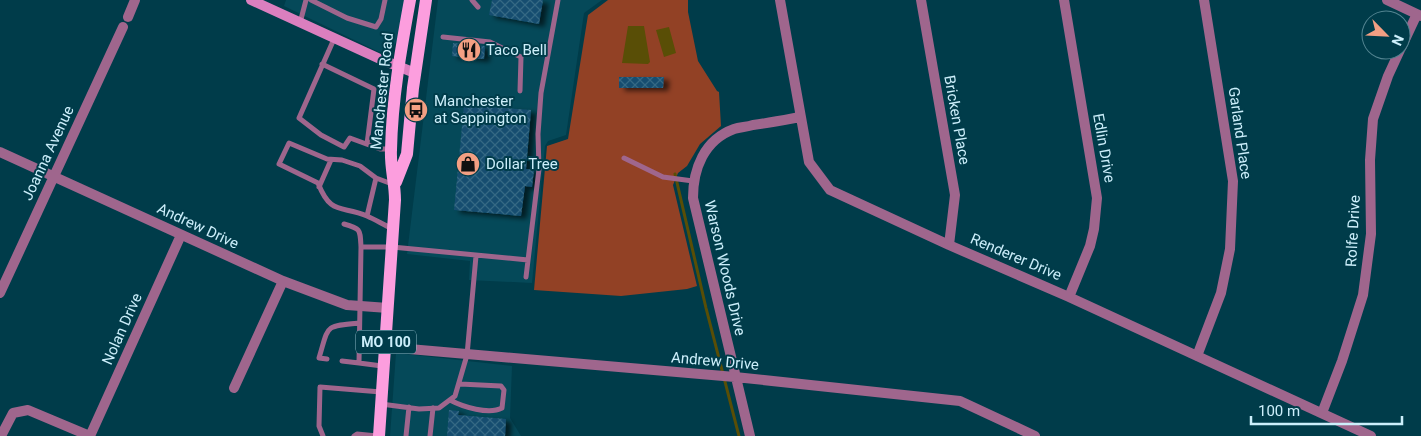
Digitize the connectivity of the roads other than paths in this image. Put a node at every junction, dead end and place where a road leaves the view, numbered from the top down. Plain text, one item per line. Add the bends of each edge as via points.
1 (135, 0) edge
2 (251, 0) edge
3 (306, 0) edge
4 (311, 0) edge
5 (385, 0) edge
6 (410, 0) edge
7 (426, 0) edge
8 (472, 0) edge
9 (558, 0) edge
10 (780, 0) edge
11 (922, 0) edge
12 (1064, 0) edge
13 (1204, 0) edge
14 (1387, 0) edge
15 (478, 6) dead end
16 (1419, 15) edge
17 (300, 23) junction
18 (1411, 30) edge
19 (443, 37) dead end
20 (334, 39) junction
21 (1396, 60) edge
22 (322, 64) junction
23 (398, 68) junction
24 (415, 74) junction
25 (520, 91) dead end
26 (800, 117) junction
27 (367, 144) junction
28 (391, 149) junction
29 (0, 152) edge
30 (624, 158) dead end
31 (332, 160) junction
32 (54, 176) junction
33 (376, 178) junction
34 (693, 181) junction
35 (395, 185) junction
36 (320, 187) junction
37 (367, 216) junction
38 (344, 224) dead end
39 (393, 229) junction
40 (181, 235) junction
41 (949, 245) junction
42 (361, 247) junction
43 (392, 247) junction
44 (476, 256) junction
45 (528, 260) junction
46 (526, 277) dead end
47 (282, 281) junction
48 (0, 293) edge
49 (1069, 297) junction
50 (359, 306) junction
51 (388, 308) junction
52 (359, 323) junction
53 (386, 347) junction
54 (467, 354) junction
55 (1197, 356) junction
56 (327, 358) dead end
57 (342, 361) dead end
58 (359, 363) junction
59 (384, 366) junction
60 (728, 376) junction
61 (460, 384) junction
62 (234, 388) dead end
63 (381, 398) junction
64 (450, 400) junction
65 (409, 407) junction
66 (432, 408) junction
67 (1322, 413) junction
68 (1, 436) edge
69 (90, 436) edge
70 (323, 436) edge
71 (354, 436) edge
72 (378, 436) edge
73 (406, 436) edge
74 (430, 436) edge
75 (750, 436) edge
76 (1035, 436) edge
77 (1371, 436) edge

1 - 32 street, Joanna Avenue
2 - 17 street
3 - 17 lane
4 - 5 lane via 347,18 376,27
6 - 23 main road, Manchester Road / MO 100
7 - 24 main road, Manchester Road / MO 100
8 - 15 lane
9 - 45 lane via 541,93 540,169
10 - 26 street, Renderer Drive
11 - 41 street, Bricken Place via 955,195
12 - 49 street, Edlin Drive via 1097,198 1090,246
13 - 55 street, Garland Place via 1234,181 1230,249 1221,293
14 - 16 street
16 - 18 street, Rolfe Drive
17 - 20 street
19 - 25 lane via 490,42 521,57
20 - 22 lane
20 - 23 street
21 - 67 street, Rolfe Drive via 1373,119 1371,234 1362,295
22 - 27 lane via 374,89
22 - 27 lane via 300,118 344,148 350,138
23 - 24 street
23 - 28 main road, Manchester Road / MO 100
24 - 35 main road, Manchester Road / MO 100 via 407,154
26 - 34 street, Warson Woods Drive via 734,129 718,138 703,153
26 - 41 street, Renderer Drive via 809,162 830,190
27 - 28 lane
28 - 35 main road, Manchester Road / MO 100
29 - 32 street, Andrew Drive
30 - 34 lane via 664,177
31 - 33 lane via 360,166
31 - 36 lane
31 - 36 lane via 289,143 279,164 318,183
32 - 40 street, Andrew Drive
32 - 48 street, Joanna Avenue
33 - 35 lane
33 - 37 lane
34 - 60 street, Warson Woods Drive via 693,198
35 - 39 main road, Manchester Road / MO 100
36 - 37 lane via 322,196 334,208
37 - 39 lane
38 - 42 lane via 358,228
39 - 43 main road, Manchester Road / MO 100
40 - 47 street, Andrew Drive
40 - 69 street, Nolan Drive
41 - 49 street, Renderer Drive
42 - 43 lane
42 - 50 lane
43 - 44 lane
43 - 51 main road, Manchester Road / MO 100
44 - 45 lane
44 - 54 lane
45 - 46 lane
47 - 50 street, Andrew Drive via 347,305
47 - 62 street
49 - 55 street, Renderer Drive
50 - 51 street, Andrew Drive
50 - 52 lane
51 - 53 main road, Manchester Road / MO 100
52 - 56 lane via 333,325 327,331 319,358
52 - 58 lane
53 - 54 street, Andrew Drive
53 - 59 main road, Manchester Road / MO 100
54 - 60 street, Andrew Drive
54 - 61 lane
55 - 67 street, Renderer Drive
57 - 58 lane
58 - 59 lane
59 - 63 main road, Manchester Road / MO 100
60 - 75 street, Warson Woods Drive
60 - 76 street, Andrew Drive via 960,401
61 - 64 lane via 456,396
61 - 64 lane via 501,386 504,390 502,408 496,412 463,407
63 - 65 lane
63 - 70 lane via 320,386 319,426
63 - 72 main road, Manchester Road / MO 100
64 - 66 lane via 439,408
65 - 66 lane
65 - 73 lane
66 - 74 lane
67 - 77 street, Renderer Drive
68 - 69 street, Nolan Drive via 13,413 28,410
71 - 72 lane

